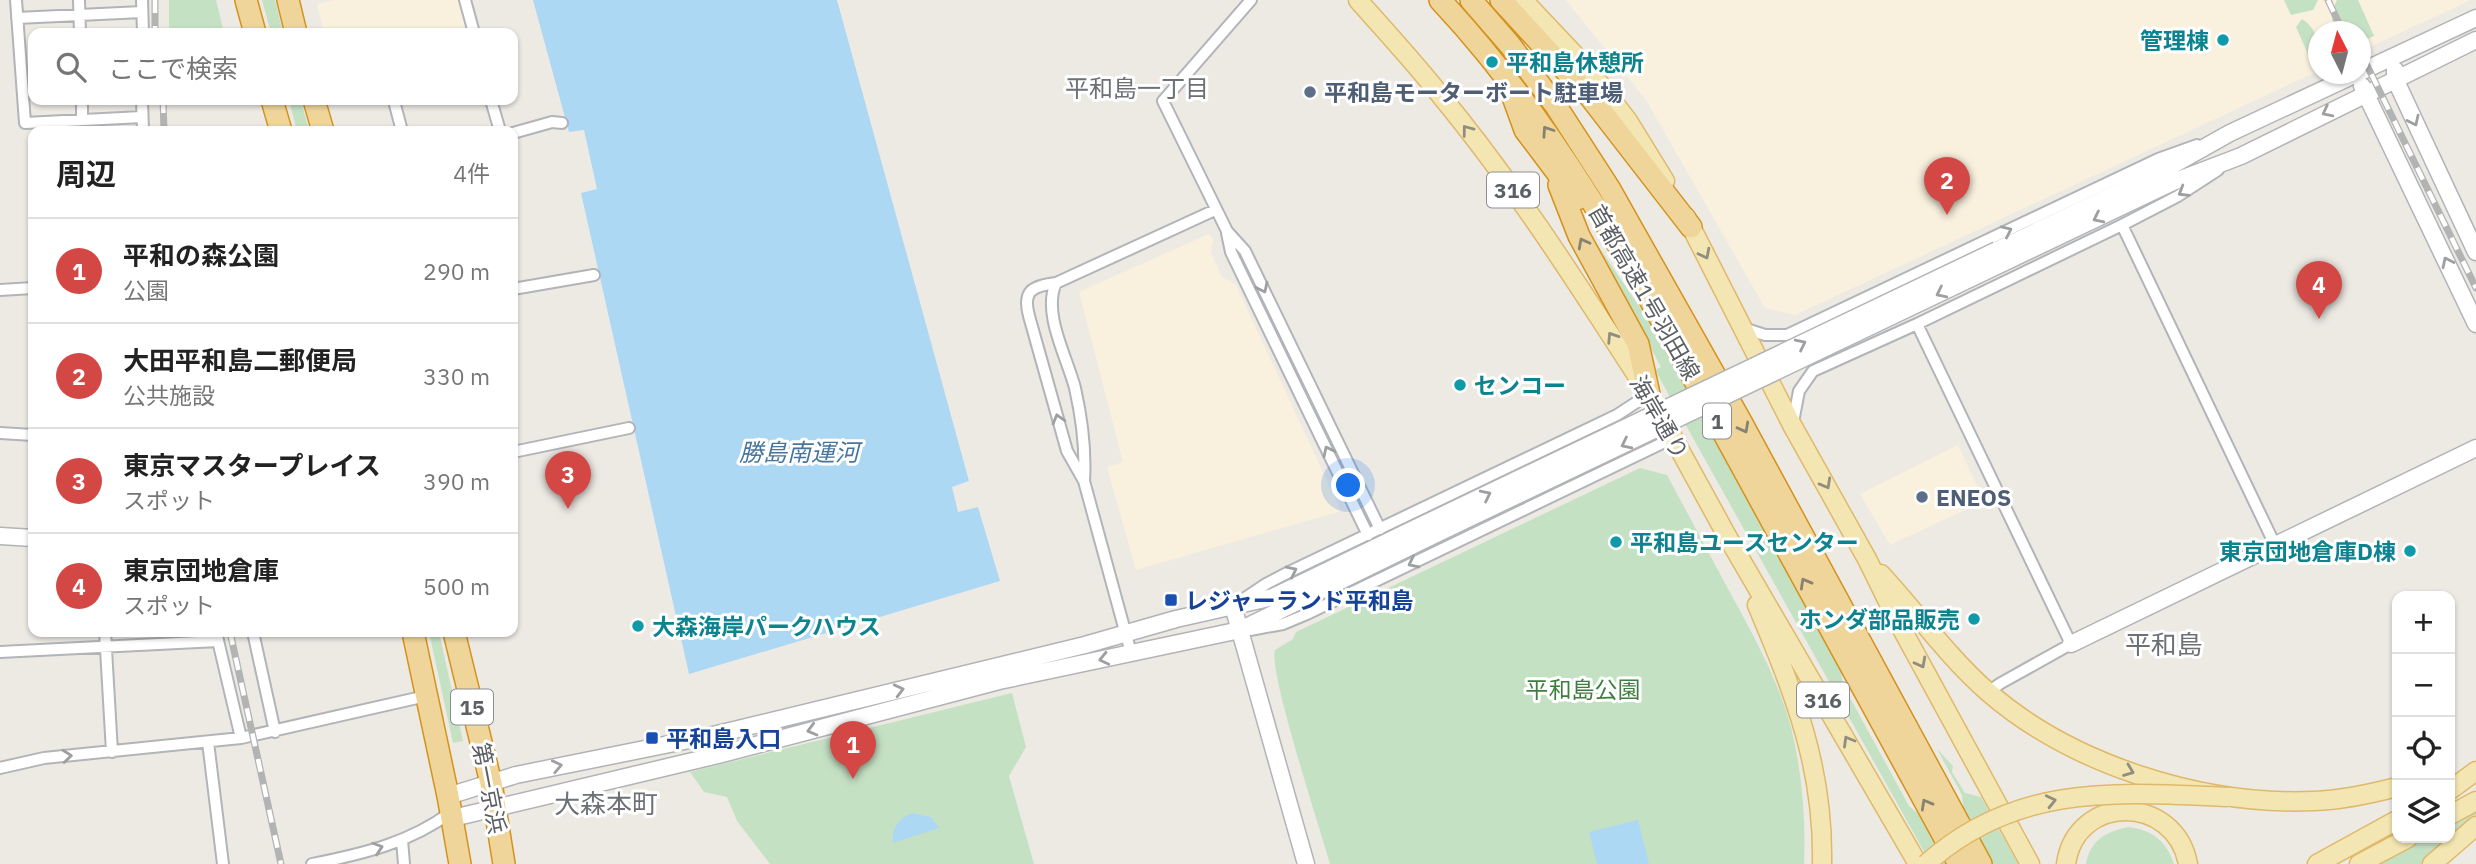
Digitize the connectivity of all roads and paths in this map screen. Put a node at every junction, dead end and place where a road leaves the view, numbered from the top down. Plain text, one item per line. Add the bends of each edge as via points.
1 (16, 0) edge
2 (79, 0) edge
3 (142, 0) edge
4 (246, 0) edge
5 (288, 0) edge
6 (465, 0) edge
7 (1251, 0) edge
8 (1358, 0) edge
9 (1440, 0) edge
10 (1471, 0) edge
11 (1501, 0) edge
12 (1523, 0) edge
13 (1534, 0) edge
14 (142, 12) junction
15 (80, 15) junction
16 (17, 18) junction
17 (2476, 18) edge
18 (80, 28) edge
19 (142, 28) edge
20 (254, 28) edge
21 (295, 28) edge
22 (473, 28) edge
23 (1560, 38) junction
24 (2476, 40) edge
25 (2395, 57) junction
26 (28, 68) edge
27 (2371, 68) edge
28 (21, 69) junction
29 (1506, 79) junction
30 (2395, 79) junction
31 (2337, 84) edge
32 (2361, 84) edge
33 (2365, 93) junction
34 (82, 105) edge
35 (142, 105) edge
36 (273, 105) edge
37 (315, 105) edge
38 (395, 105) edge
39 (492, 105) edge
40 (142, 117) junction
41 (82, 120) junction
42 (562, 123) dead end
43 (143, 126) edge
44 (280, 126) edge
45 (322, 126) edge
46 (401, 126) edge
47 (499, 126) edge
48 (518, 132) edge
49 (2230, 133) junction
50 (2241, 156) junction
51 (1554, 170) junction
52 (1215, 210) junction
53 (2122, 225) junction
54 (1691, 227) junction
55 (1227, 231) junction
56 (2476, 252) edge
57 (2000, 257) junction
58 (594, 275) dead end
59 (1056, 283) junction
60 (28, 288) edge
61 (518, 288) edge
62 (0, 290) edge
63 (1648, 297) junction
64 (1917, 324) junction
65 (2476, 324) edge
66 (1743, 328) junction
67 (1649, 394) junction
68 (1792, 425) junction
69 (629, 428) dead end
70 (0, 433) edge
71 (28, 435) edge
72 (1673, 438) junction
73 (2476, 448) edge
74 (518, 451) edge
75 (1084, 481) junction
76 (1380, 529) junction
77 (1427, 531) junction
78 (1368, 535) junction
79 (0, 536) edge
80 (1727, 536) junction
81 (28, 538) edge
82 (2275, 545) junction
83 (1867, 559) junction
84 (1233, 606) junction
85 (1240, 631) junction
86 (1125, 633) junction
87 (105, 637) edge
88 (207, 637) edge
89 (217, 637) edge
90 (254, 637) edge
91 (413, 637) edge
92 (455, 637) edge
93 (2071, 644) junction
94 (106, 647) junction
95 (1880, 648) dead end
96 (0, 652) edge
97 (1131, 653) junction
98 (1989, 692) junction
99 (426, 696) junction
100 (275, 732) junction
101 (241, 738) junction
102 (208, 743) junction
103 (113, 752) junction
104 (2476, 766) edge
105 (0, 768) edge
106 (2476, 771) edge
107 (2455, 772) edge
108 (1934, 776) junction
109 (491, 783) junction
110 (2455, 786) edge
111 (2392, 788) edge
112 (2228, 797) junction
113 (2476, 801) edge
114 (495, 806) junction
115 (451, 809) junction
116 (2455, 812) edge
117 (2392, 823) edge
118 (2476, 826) edge
119 (402, 840) junction
120 (2399, 843) edge
121 (223, 864) edge
122 (312, 864) edge
123 (404, 864) edge
124 (460, 864) edge
125 (504, 864) edge
126 (1306, 864) edge
127 (1822, 864) edge
128 (1918, 864) edge
129 (1926, 864) edge
130 (1959, 864) edge
131 (1981, 864) edge
132 (2030, 864) edge
133 (2066, 864) edge
134 (2189, 864) edge
135 (2317, 864) edge
136 (2359, 864) edge
137 (2432, 864) edge

1 - 16 street
2 - 15 street
3 - 14 street
4 - 20 highway
5 - 21 highway
6 - 22 street
7 - 52 street via 1163,101
67 -> 8 main road, 海岸通り / 316 via 1517,195 1442,96
9 - 29 highway, 首都高速1号羽田線 / 1
10 -> 108 highway, 首都高速1号羽田線 / 1 via 1556,106 1609,188
11 - 54 highway via 1591,98
12 - 23 main road
13 - 23 street
14 - 15 street
14 - 19 street
15 - 16 street
15 - 18 street
16 - 28 street
17 - 25 street
23 - 54 main road via 1628,121
24 - 30 street
25 - 27 street
25 - 30 street
26 - 28 street
28 - 41 street via 25,123
29 - 51 highway via 1525,130
63 -> 29 highway, 首都高速1号羽田線 / 1 via 1592,199 1539,119
30 - 33 street
30 -> 56 street
31 - 49 street
32 - 33 street
33 -> 50 street
65 -> 33 street
34 - 41 street
35 - 40 street
36 - 44 highway
37 - 45 highway
38 - 46 street
39 - 47 street
40 - 41 street
40 - 43 street
42 - 48 street
49 - 57 street
66 -> 49 street via 1787,335 2158,159
50 -> 53 street
50 -> 57 street
51 - 63 highway
67 -> 51 highway via 1637,344 1579,236
52 - 55 street
52 - 59 street
53 - 64 street
53 - 82 street
54 -> 66 main road
55 -> 76 street via 1245,251
78 -> 55 street via 1231,252
57 - 77 street, bridge
58 - 61 street
59 - 75 street via 1050,304 1080,415 1086,453
75 -> 59 street via 1067,451 1027,307 1030,290
60 - 62 street
130 -> 63 highway, 首都高速1号羽田線 / 1
64 - 68 street via 1813,371 1799,391
64 - 93 street
66 - 68 main road
67 - 72 main road, 海岸通り / 316
67 - 76 street via 1617,415
68 -> 83 main road
69 - 74 street
70 - 71 street
72 - 80 main road, 海岸通り / 316
72 -> 85 street via 1307,614 1283,624
73 - 82 street
75 - 86 street
76 - 78 street
77 - 84 street via 1273,597
77 - 85 street
84 -> 78 street via 1266,584
79 - 81 street
80 - 127 main road via 1804,724 1819,798
128 -> 80 main road, 海岸通り / 316
82 - 93 street
83 - 98 main road via 1947,652
83 -> 132 main road
84 - 85 street
84 - 86 street
85 - 97 street
85 - 126 street
86 - 97 street
109 -> 86 street via 709,736
87 - 94 street
88 - 94 street
89 - 101 street
90 - 100 street
91 - 99 highway, 第一京浜 / 15
92 - 109 highway, 第一京浜 / 15
93 - 98 street
94 - 96 street
94 - 103 street
95 - 108 highway
97 -> 114 street via 999,681 718,755
98 -> 112 main road, bridge via 2045,732 2110,764
99 - 100 street
99 - 115 highway, 第一京浜 / 15
100 - 101 street
101 - 102 street
102 - 103 street
102 - 121 street
105 -> 103 street via 44,758
104 - 107 main road
106 - 110 main road
108 - 131 highway, 首都高速1号羽田線 / 1
109 - 114 highway, 第一京浜 / 15
109 - 115 street
111 - 112 main road via 2340,799
129 -> 112 main road, bridge via 1987,823 2054,800 2105,793
113 - 116 main road
114 - 115 street
114 - 125 highway, 第一京浜 / 15
115 - 119 street via 429,828
115 - 124 highway, 第一京浜 / 15
117 - 135 main road
118 - 137 main road
122 -> 119 street
119 - 123 street
120 - 136 main road
133 - 134 main road via 2074,838 2085,826 2128,810 2169,826

